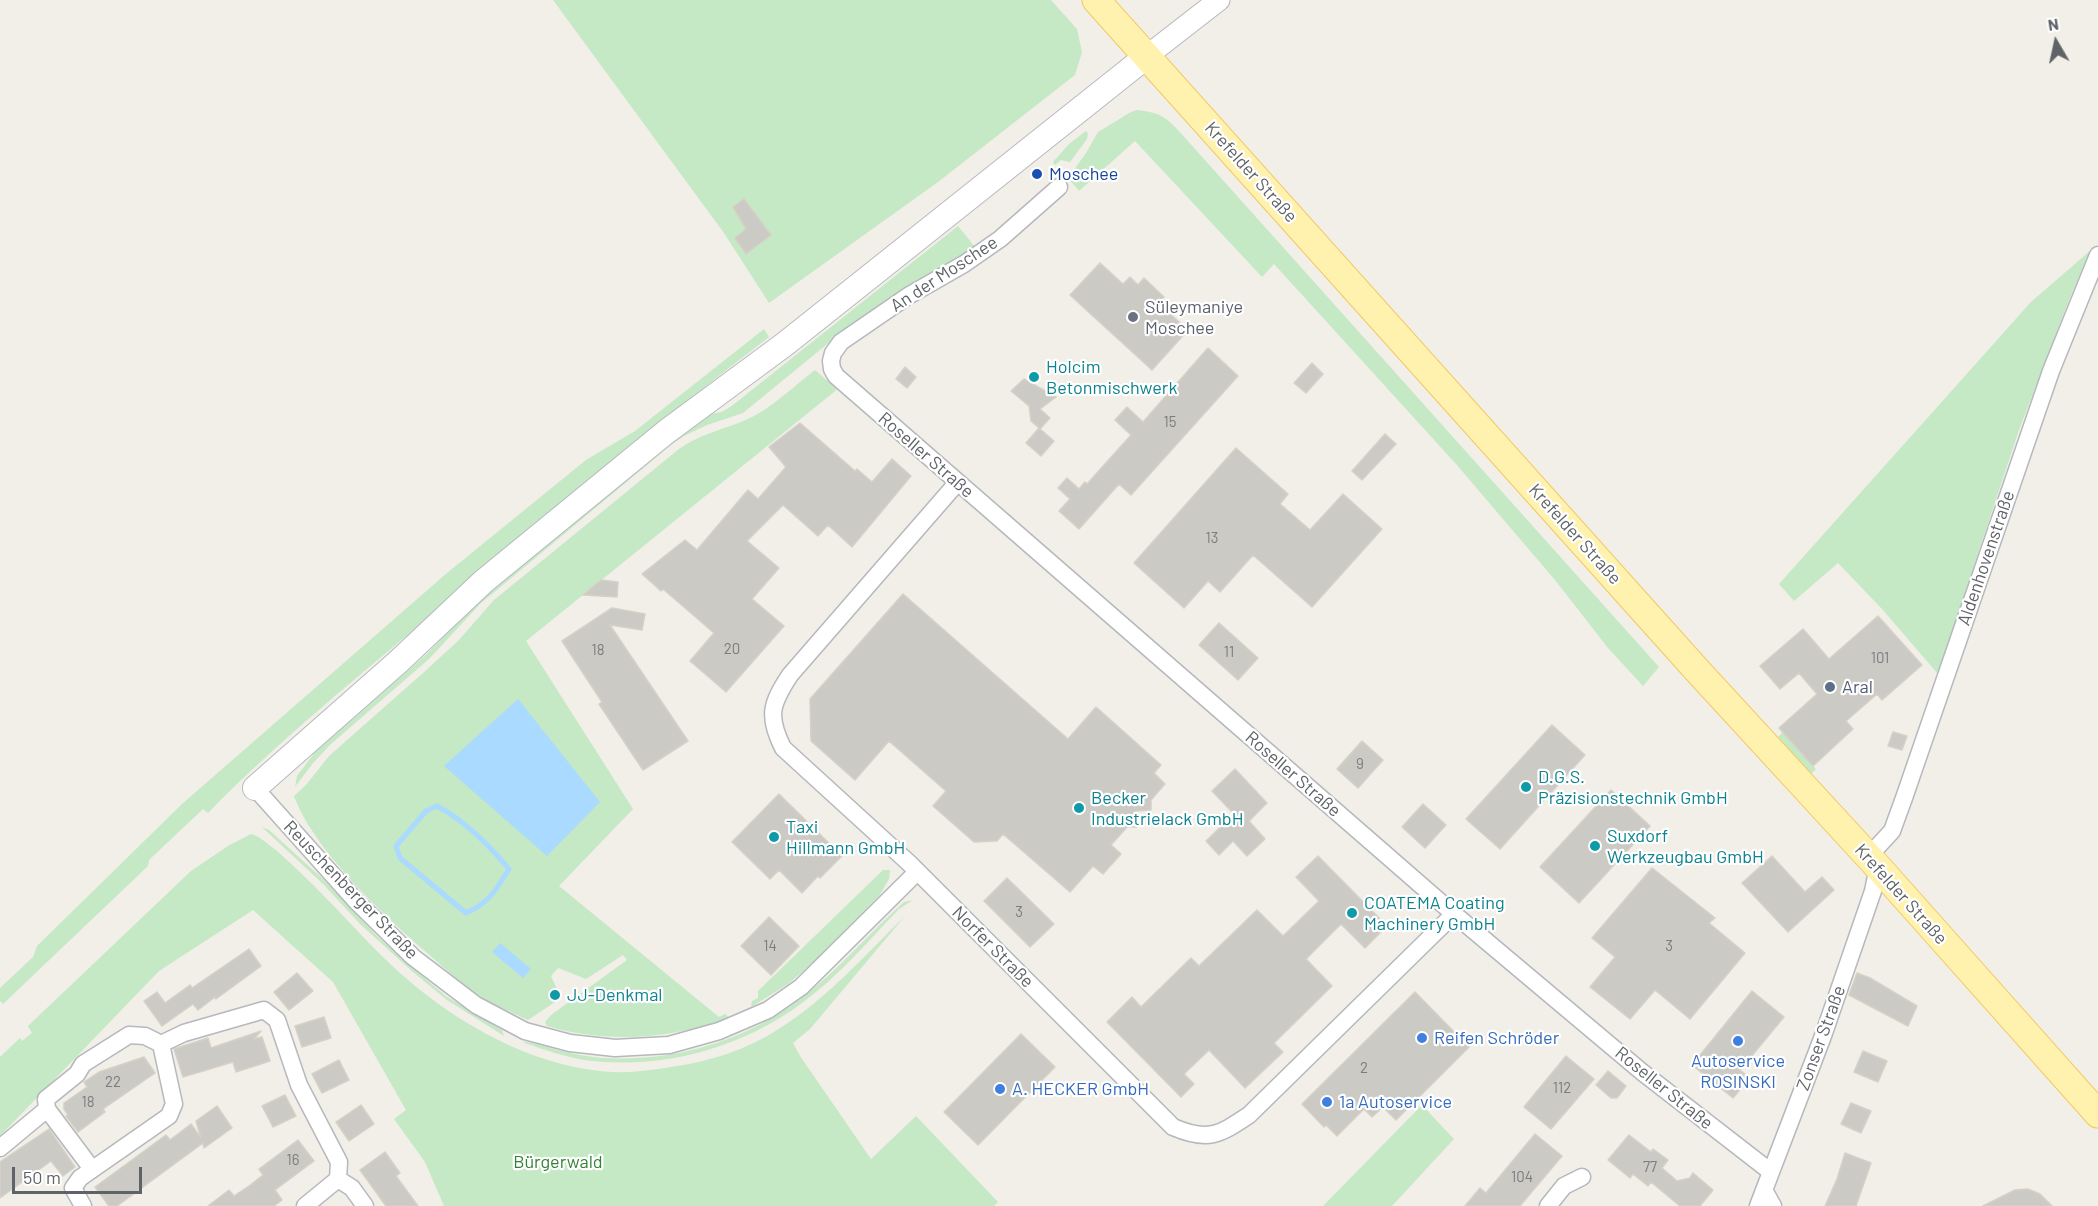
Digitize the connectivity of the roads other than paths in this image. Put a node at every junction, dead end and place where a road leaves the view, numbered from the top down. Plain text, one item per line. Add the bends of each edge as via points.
1 (1096, 0) edge
2 (1220, 0) edge
3 (1147, 56) junction
4 (1059, 187) dead end
5 (2098, 255) edge
6 (831, 361) joint
7 (957, 483) junction
8 (255, 788) joint
9 (1873, 862) junction
10 (917, 872) junction
11 (1454, 914) junction
12 (160, 1044) junction
13 (47, 1109) junction
14 (2098, 1114) edge
15 (0, 1148) edge
16 (92, 1169) junction
17 (1771, 1172) junction
18 (1582, 1177) dead end
19 (338, 1179) junction
20 (1761, 1198) edge
21 (83, 1206) edge
22 (305, 1206) edge
23 (365, 1206) edge
24 (1548, 1206) edge
25 (1773, 1206) edge

1 - 3 main road, Krefelder Straße
2 - 3 street
3 - 8 main road via 785,344 698,407 484,581
3 - 9 main road, Krefelder Straße
4 - 6 street, An der Moschee via 1000,239 841,342
5 - 9 street, Aldenhovenstraße via 2051,371 1905,798 1892,831
6 - 7 street, Roseller Straße via 836,376
7 - 10 street, Norfer Straße via 790,675 776,696 773,714 774,731 783,748
7 - 11 street, Roseller Straße
8 - 10 street, Reuschenberger Straße via 355,900 413,957 476,1005 525,1031 570,1043 615,1048 669,1045 719,1031 768,1010 801,987
9 - 14 main road, Krefelder Straße
9 - 17 street, Zonser Straße via 1873,891
10 - 11 street, Norfer Straße via 1155,1111 1173,1127 1193,1135 1226,1131 1249,1115
11 - 17 street, Roseller Straße via 1642,1072
12 - 13 street via 146,1036 129,1035 83,1064 78,1074 46,1099
12 - 16 street via 174,1104 169,1116
12 - 19 street via 264,1010 278,1020 299,1085 339,1162
13 - 15 street
13 - 16 street
16 - 21 street via 74,1188
17 - 20 street, Zonser Straße
18 - 24 street via 1564,1186
19 - 22 street
19 - 23 street via 352,1188
20 - 25 street

